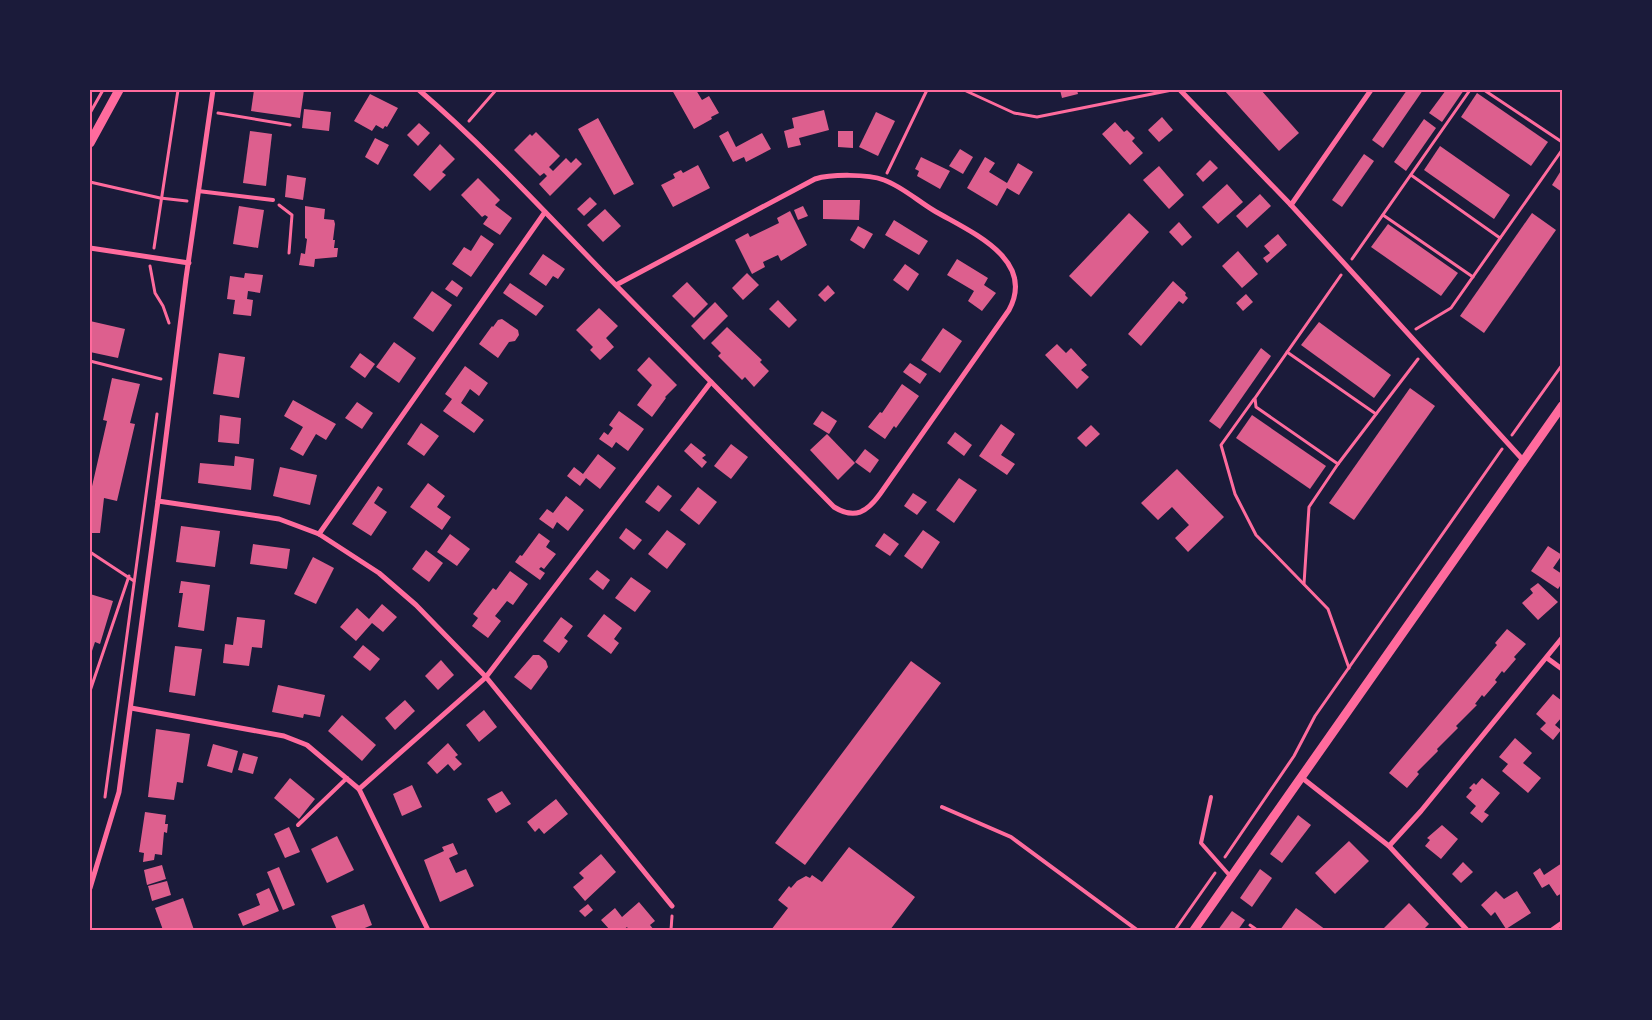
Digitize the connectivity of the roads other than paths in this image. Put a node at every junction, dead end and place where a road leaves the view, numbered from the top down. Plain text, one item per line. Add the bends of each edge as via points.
1 (119, 90) edge
2 (213, 90) edge
3 (419, 90) edge
4 (1180, 90) edge
5 (1372, 90) edge
6 (90, 143) edge
7 (198, 191) junction
8 (273, 200) road end
9 (1291, 205) junction
10 (545, 212) junction
11 (90, 248) edge
12 (189, 262) junction
13 (616, 285) junction
14 (711, 382) junction
15 (1562, 406) edge
16 (1524, 461) junction
17 (158, 501) junction
18 (319, 534) junction
19 (1562, 638) edge
20 (1547, 658) junction
21 (1562, 669) edge
22 (486, 677) junction
23 (131, 708) junction
24 (1300, 777) junction
25 (346, 778) junction
26 (359, 789) junction
27 (1212, 798) dead end
28 (942, 807) dead end
29 (298, 825) dead end
30 (1388, 846) junction
31 (1232, 877) junction
32 (90, 888) edge
33 (672, 906) road end
34 (1562, 923) edge
35 (428, 930) edge
36 (1137, 930) edge
37 (1194, 930) edge
38 (1467, 930) edge
39 (1552, 930) edge

1 - 6 street
2 - 7 street
3 - 10 street via 463,128
4 - 9 street
5 - 9 street
7 - 8 lane
7 - 12 street
9 - 16 street
10 - 13 street
10 - 18 street
11 - 12 street
12 - 17 street
13 - 14 street
13 - 14 street via 815,179 834,175 884,180 997,249 1013,270 1017,286 1009,310 871,506 862,513 851,515 834,507
14 - 22 street
15 - 16 street
16 - 24 street
17 - 18 street via 279,519
17 - 23 street
18 - 22 street via 379,574 416,605
19 - 20 street
20 - 21 street
20 - 30 street via 1421,811
22 - 26 street
22 - 33 street
23 - 25 street via 295,739 307,745
23 - 32 street via 119,792
24 - 30 street
24 - 31 street
25 - 26 street
25 - 29 lane
26 - 35 street
27 - 31 lane via 1201,843
28 - 36 lane via 1011,837
30 - 38 street
31 - 37 street
34 - 39 street

